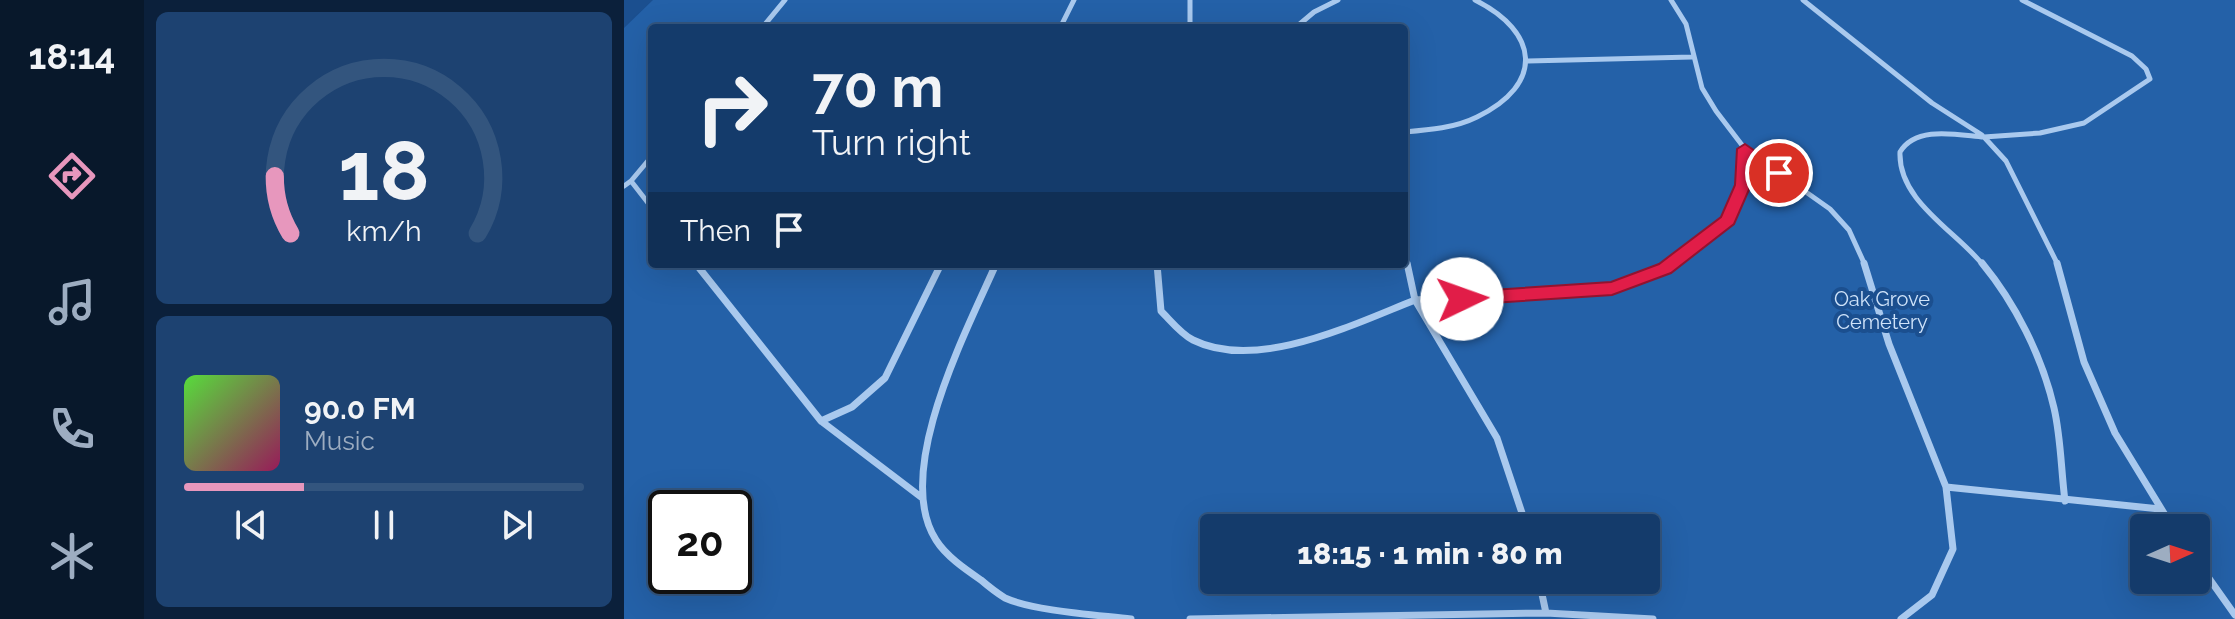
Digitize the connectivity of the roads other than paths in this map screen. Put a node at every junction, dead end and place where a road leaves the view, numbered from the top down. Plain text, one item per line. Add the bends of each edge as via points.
1 (785, 0) edge
2 (1074, 0) edge
3 (1190, 0) edge
4 (1338, 0) edge
5 (1475, 0) edge
6 (1671, 0) edge
7 (1803, 0) edge
8 (2022, 0) edge
9 (765, 24) edge
10 (1062, 24) edge
11 (1190, 24) edge
12 (1300, 24) edge
13 (1692, 57) junction
14 (1528, 61) junction
15 (1408, 132) edge
16 (1984, 137) junction
17 (1745, 149) junction
18 (648, 161) edge
19 (631, 181) junction
20 (624, 186) edge
21 (648, 203) edge
22 (1408, 266) edge
23 (699, 268) edge
24 (939, 268) edge
25 (994, 268) edge
26 (1157, 268) edge
27 (1415, 300) junction
28 (821, 421) junction
29 (1946, 487) junction
30 (921, 497) junction
31 (2065, 501) junction
32 (2160, 509) junction
33 (1522, 514) edge
34 (2163, 514) edge
35 (2210, 580) edge
36 (1542, 594) edge
37 (1546, 613) junction
38 (2235, 615) edge
39 (1131, 619) edge
40 (1190, 619) edge
41 (1653, 619) edge
42 (1901, 619) edge

1 - 9 lane
2 - 10 lane
3 - 11 lane
4 - 12 lane
5 - 14 lane via 1506,17 1523,37
6 - 13 lane via 1686,24
7 - 16 lane via 1932,103
8 - 16 lane via 2132,56 2150,79 2084,123
13 - 14 lane
13 - 17 lane via 1702,88
14 - 15 lane via 1522,82 1504,102 1477,118
16 - 31 lane via 1923,134 1909,139 1900,151 1900,168 1911,190 1975,254 2023,327 2054,408
16 - 32 lane via 2006,161 2060,268 2084,362 2115,433
17 - 27 lane via 1743,185 1728,220 1665,268 1612,288
17 - 29 lane via 1830,209 1849,230
18 - 19 lane
19 - 20 lane
19 - 21 lane
22 - 27 lane
23 - 28 lane
24 - 28 lane via 885,378 852,407
25 - 30 lane via 927,437
26 - 27 lane via 1161,311 1194,341 1238,353 1289,345
27 - 33 lane via 1497,438
28 - 30 lane
29 - 31 lane
29 - 42 lane via 1953,549 1932,595
30 - 39 lane via 935,539 962,567 1006,598
31 - 32 lane
32 - 34 lane
35 - 38 lane
36 - 37 lane
37 - 40 lane
37 - 41 lane

